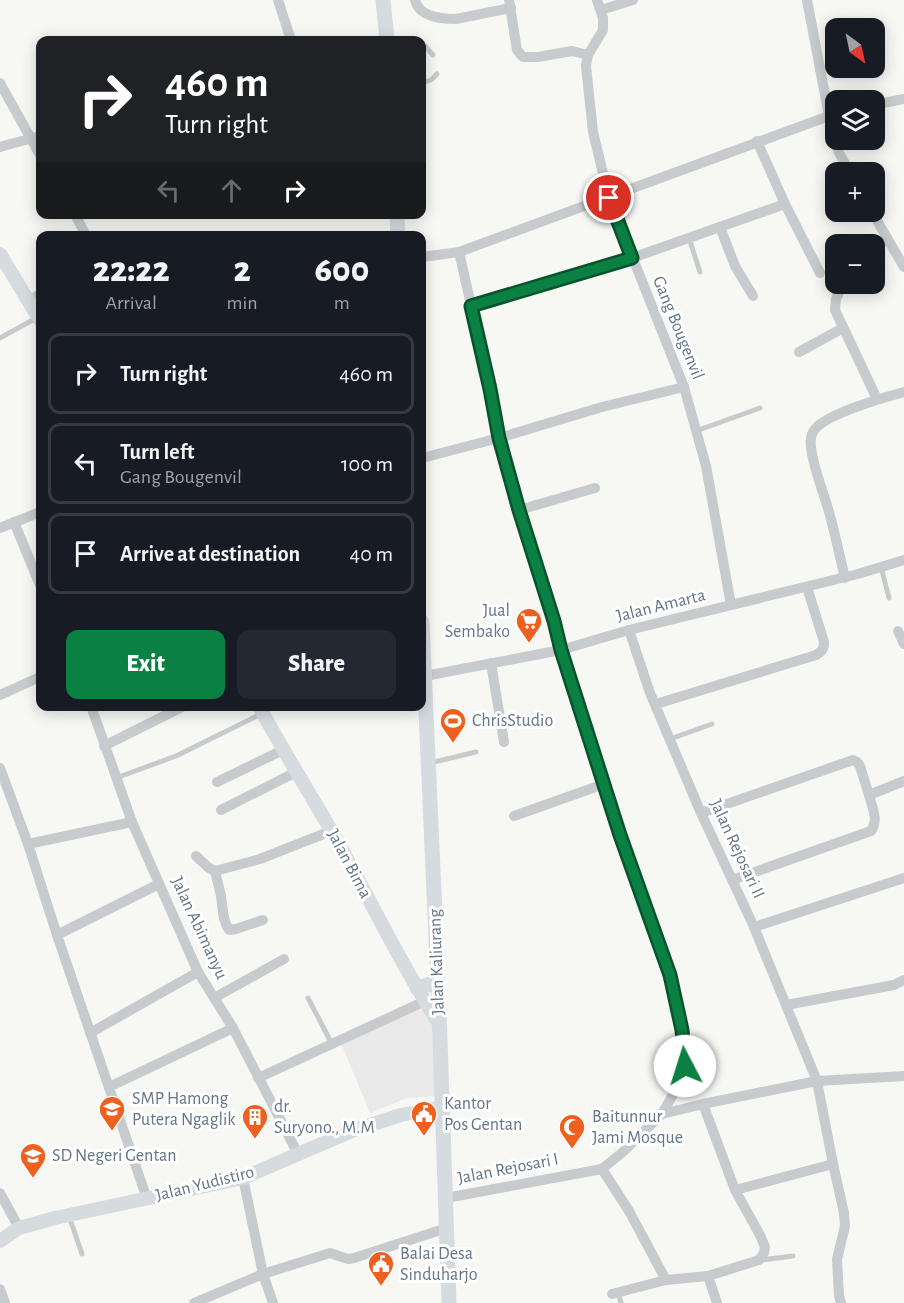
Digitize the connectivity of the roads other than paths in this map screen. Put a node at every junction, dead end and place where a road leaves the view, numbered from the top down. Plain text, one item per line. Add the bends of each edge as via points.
1 (278, 0) edge
2 (383, 0) edge
3 (415, 0) edge
4 (633, 0) edge
5 (807, 0) edge
6 (510, 4) edge
7 (599, 5) edge
8 (290, 36) edge
9 (387, 36) edge
10 (426, 47) edge
11 (433, 55) dead end
12 (588, 55) junction
13 (437, 74) dead end
14 (426, 82) edge
15 (0, 83) edge
16 (827, 90) edge
17 (904, 99) edge
18 (885, 103) edge
19 (825, 117) edge
20 (35, 137) edge
21 (757, 141) junction
22 (0, 147) edge
23 (609, 198) junction
24 (785, 204) junction
25 (878, 222) edge
26 (720, 227) junction
27 (689, 238) junction
28 (887, 238) joint
29 (459, 252) junction
30 (0, 254) edge
31 (426, 256) edge
32 (632, 258) junction
33 (904, 267) edge
34 (700, 272) dead end
35 (820, 273) dead end
36 (838, 294) edge
37 (753, 296) dead end
38 (34, 297) edge
39 (471, 306) junction
40 (36, 320) edge
41 (843, 328) junction
42 (0, 338) edge
43 (799, 352) dead end
44 (684, 387) junction
45 (904, 392) edge
46 (877, 399) junction
47 (760, 408) dead end
48 (696, 431) junction
49 (499, 438) junction
50 (426, 457) edge
51 (595, 488) dead end
52 (519, 510) junction
53 (36, 514) edge
54 (14, 522) junction
55 (0, 528) edge
56 (904, 560) edge
57 (881, 567) junction
58 (36, 575) edge
59 (845, 578) junction
60 (807, 587) junction
61 (889, 598) dead end
62 (732, 605) junction
63 (629, 630) junction
64 (898, 631) dead end
65 (904, 644) edge
66 (561, 650) junction
67 (491, 663) junction
68 (426, 676) edge
69 (36, 679) edge
70 (0, 695) edge
71 (426, 698) edge
72 (656, 704) junction
73 (93, 711) edge
74 (173, 711) edge
75 (259, 711) edge
76 (262, 711) edge
77 (712, 724) dead end
78 (670, 739) junction
79 (504, 742) dead end
80 (104, 746) junction
81 (283, 750) junction
82 (476, 752) dead end
83 (429, 764) junction
84 (0, 768) edge
85 (296, 772) junction
86 (116, 778) junction
87 (904, 781) edge
88 (217, 782) dead end
89 (604, 784) junction
90 (869, 795) junction
91 (221, 810) dead end
92 (701, 813) junction
93 (514, 816) dead end
94 (132, 822) junction
95 (331, 831) junction
96 (28, 844) junction
97 (196, 856) dead end
98 (215, 871) junction
99 (904, 878) edge
100 (732, 880) junction
101 (159, 884) junction
102 (263, 920) dead end
103 (754, 927) junction
104 (57, 935) junction
105 (284, 959) dead end
106 (198, 972) junction
107 (904, 980) edge
108 (438, 982) junction
109 (421, 995) junction
110 (214, 998) junction
111 (308, 998) dead end
112 (786, 1005) junction
113 (438, 1022) junction
114 (233, 1028) junction
115 (90, 1033) junction
116 (332, 1044) junction
117 (904, 1076) edge
118 (258, 1078) junction
119 (817, 1081) junction
120 (109, 1087) junction
121 (703, 1104) junction
122 (442, 1107) junction
123 (662, 1114) junction
124 (298, 1154) junction
125 (833, 1164) junction
126 (602, 1168) junction
127 (243, 1178) junction
128 (735, 1191) junction
129 (0, 1193) edge
130 (446, 1198) junction
131 (147, 1199) junction
132 (69, 1215) junction
133 (19, 1228) junction
134 (447, 1228) junction
135 (0, 1241) edge
136 (82, 1254) dead end
137 (793, 1256) dead end
138 (759, 1260) junction
139 (263, 1274) junction
140 (708, 1276) junction
141 (666, 1280) junction
142 (0, 1289) edge
143 (617, 1296) edge
144 (5, 1303) edge
145 (194, 1303) edge
146 (273, 1303) edge
147 (449, 1303) edge
148 (717, 1303) edge
149 (841, 1303) edge

1 - 8 street
2 - 9 main road
3 - 6 street via 422,12 447,19
4 - 7 street
5 - 16 street
6 - 12 street via 517,50 523,57 572,51
7 - 12 street via 603,30
10 - 11 lane
12 - 23 street, Gang Bougenvil via 594,132
13 - 14 lane
15 - 20 street
17 - 18 street
19 - 21 street
20 - 22 street
21 - 23 street
21 - 24 street
23 - 29 street
23 - 32 street, Gang Bougenvil
24 - 26 street
24 - 35 street
25 - 28 street
26 - 27 street
26 - 37 street via 735,266
27 - 32 street
27 - 34 lane
28 - 33 street
29 - 31 street
29 - 39 street, Jalan Rejosari I
30 - 38 street
32 - 39 street
32 - 44 street, Gang Bougenvil
36 - 41 street via 835,310
39 - 49 street, Jalan Rejosari I
40 - 42 lane
41 - 43 street
41 - 46 street
44 - 48 street, Gang Bougenvil
44 - 49 street
45 - 46 street
46 - 59 street via 821,423 811,436
47 - 48 lane
48 - 62 street, Gang Bougenvil
49 - 50 street
49 - 52 street, Jalan Rejosari I
51 - 52 street
52 - 66 street, Jalan Rejosari I
53 - 54 street
54 - 55 street
54 - 58 street
56 - 57 street, Jalan Amarta
57 - 59 street, Jalan Amarta
57 - 61 lane
59 - 60 street, Jalan Amarta
60 - 62 street, Jalan Amarta
60 - 72 street via 824,642 821,652
62 - 63 street, Jalan Amarta
63 - 66 street, Jalan Amarta
63 - 72 street, Jalan Rejosari II
64 - 65 street
66 - 67 street, Jalan Amarta
66 - 89 street, Jalan Rejosari I
67 - 68 street, Jalan Amarta
67 - 79 street
69 - 70 street
71 - 83 main road, Jalan Kaliurang
72 - 78 street, Jalan Rejosari II
73 - 80 street, Jalan Abimanyu
74 - 80 street
75 - 86 lane via 176,756
76 - 81 street, Jalan Bima
77 - 78 lane
78 - 92 street, Jalan Rejosari II
80 - 86 street, Jalan Abimanyu
81 - 85 street, Jalan Bima
81 - 88 street
82 - 83 lane
83 - 108 main road, Jalan Kaliurang
84 - 96 street
85 - 91 street
85 - 95 street, Jalan Bima
86 - 94 street, Jalan Abimanyu
87 - 90 street
89 - 93 street
89 - 123 street, Jalan Rejosari I via 670,975 682,1030 685,1066
90 - 92 street via 861,769 853,760
90 - 100 street via 876,819 871,831
92 - 100 street, Jalan Rejosari II
94 - 96 street
94 - 101 street, Jalan Abimanyu
95 - 98 street via 260,860
95 - 109 street, Jalan Bima
96 - 104 street
97 - 98 street
98 - 102 street via 229,930
99 - 103 street
100 - 103 street, Jalan Rejosari II
101 - 104 street
101 - 106 street, Jalan Abimanyu
103 - 112 street, Jalan Rejosari II
104 - 115 street
105 - 110 street
106 - 110 street, Jalan Abimanyu
106 - 115 street
107 - 112 street
108 - 109 main road
108 - 113 main road, Jalan Kaliurang
109 - 113 street, Jalan Bima
109 - 116 street
110 - 114 street, Jalan Abimanyu
111 - 116 lane
112 - 119 street, Jalan Rejosari II
113 - 122 main road, Jalan Kaliurang
114 - 118 street, Jalan Abimanyu
114 - 120 street
115 - 120 street
116 - 118 street
117 - 119 street
118 - 124 street, Jalan Abimanyu
119 - 121 street
119 - 125 street, Jalan Rejosari II
120 - 131 street
121 - 123 street
121 - 128 street
122 - 124 street, Jalan Yudistiro via 354,1130
122 - 130 main road, Jalan Kaliurang
123 - 126 street, Jalan Rejosari I
124 - 127 street, Jalan Yudistiro
125 - 128 street
125 - 149 street, Jalan Rejosari II via 845,1226 837,1259
126 - 130 street, Jalan Rejosari I
126 - 141 street
127 - 131 street, Jalan Yudistiro
127 - 139 street
128 - 138 street via 765,1246
129 - 133 street
130 - 134 main road, Jalan Kaliurang
131 - 132 street, Jalan Yudistiro
132 - 133 street, Jalan Yudistiro
132 - 136 lane
133 - 135 street, Jalan Yudistiro
134 - 139 street via 354,1258 330,1253
134 - 147 main road, Jalan Kaliurang
137 - 138 lane
138 - 140 street
139 - 145 street
139 - 146 street
140 - 141 street
140 - 148 street
141 - 143 street
142 - 144 street

